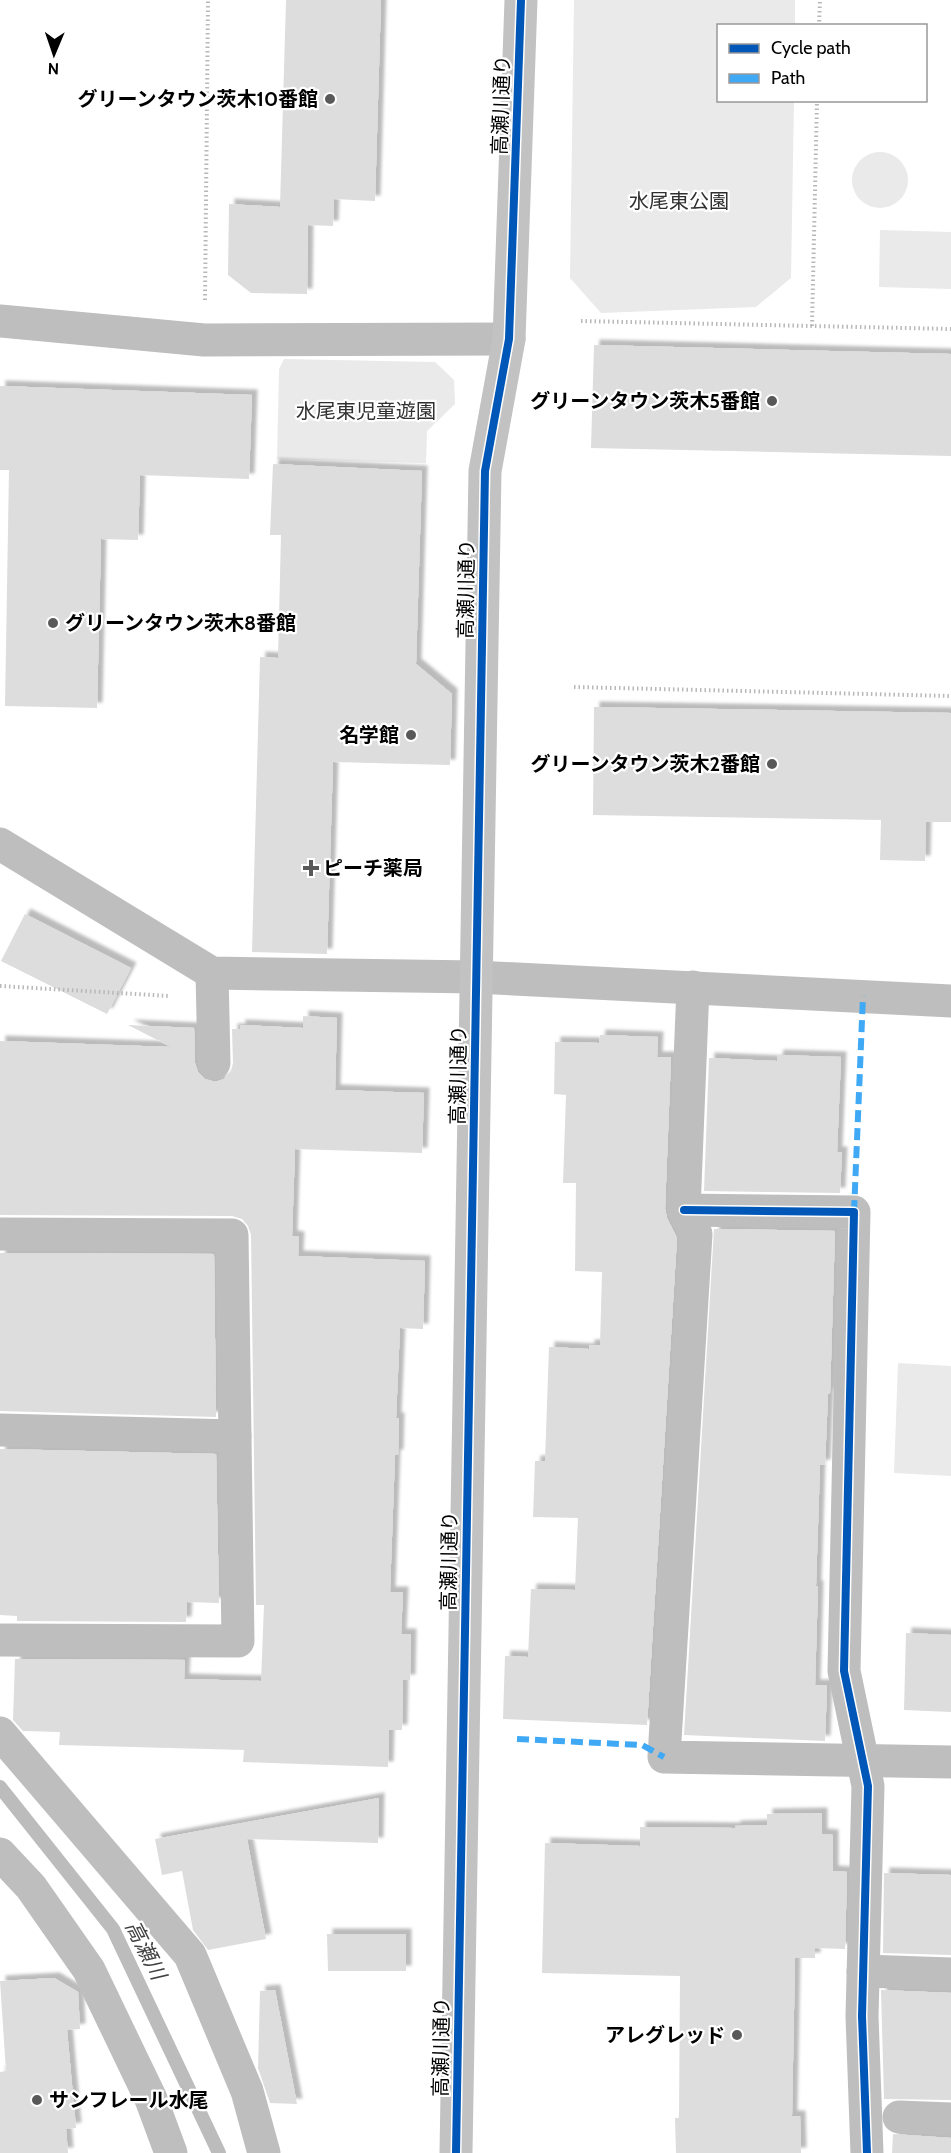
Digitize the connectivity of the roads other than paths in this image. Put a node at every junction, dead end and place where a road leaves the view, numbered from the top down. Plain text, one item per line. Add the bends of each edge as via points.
1 (521, 0) edge
2 (0, 321) edge
3 (509, 339) junction
4 (0, 844) edge
5 (212, 973) junction
6 (476, 977) junction
7 (693, 987) junction
8 (951, 1001) edge
9 (213, 1063) dead end
10 (684, 1210) junction
11 (0, 1234) edge
12 (0, 1430) edge
13 (235, 1436) junction
14 (0, 1640) edge
15 (0, 1733) edge
16 (863, 1761) junction
17 (951, 1762) edge
18 (0, 1854) edge
19 (863, 1971) junction
20 (951, 1974) edge
21 (899, 2117) dead end
22 (951, 2119) edge
23 (171, 2153) edge
24 (264, 2153) edge
25 (456, 2153) edge
26 (867, 2153) edge

1 - 3 street, 高瀬川通り
2 - 3 street via 204,340
3 - 6 street, 高瀬川通り via 485,471
4 - 5 street
5 - 6 street
5 - 9 street
6 - 7 street
6 - 25 street, 高瀬川通り
7 - 8 street
7 - 10 street
10 - 16 street via 854,1212 844,1671
10 - 16 street via 696,1234 664,1757
11 - 13 street via 232,1235
12 - 13 street
13 - 14 street via 238,1641
15 - 24 street via 190,1955 247,2091
16 - 17 street
16 - 19 street via 868,1786
18 - 23 street via 31,1887 89,1970 151,2098
19 - 20 street
19 - 26 street
21 - 22 street

